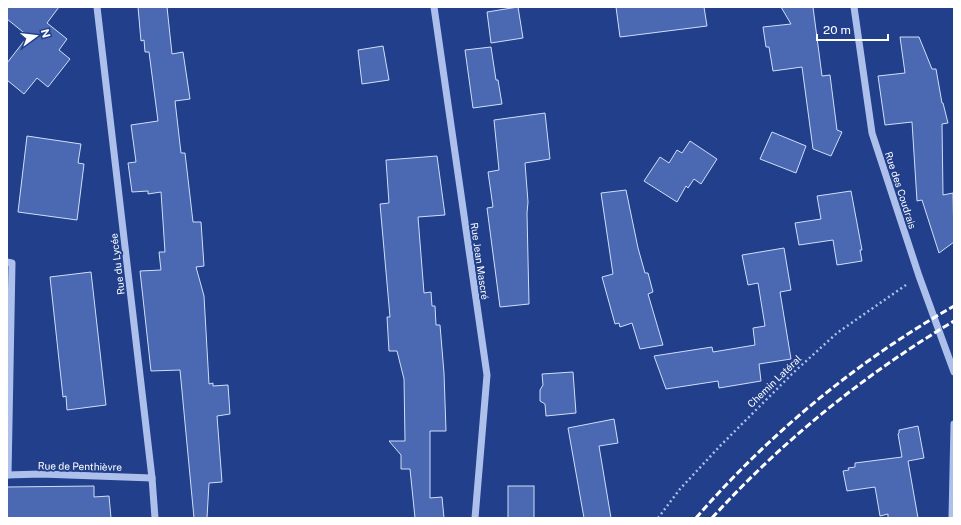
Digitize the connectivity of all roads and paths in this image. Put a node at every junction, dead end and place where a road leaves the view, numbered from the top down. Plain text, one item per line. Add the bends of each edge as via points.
1 (97, 7) edge
2 (434, 7) edge
3 (854, 7) edge
4 (7, 262) edge
5 (919, 276) junction
6 (954, 372) edge
7 (954, 424) edge
8 (8, 475) edge
9 (152, 478) junction
10 (155, 518) edge
11 (475, 518) edge
12 (658, 518) edge
13 (952, 518) edge

1 - 9 street, Rue du Lycée
2 - 11 street, Rue Jean Mascré via 487,375
3 - 5 street, Rue des Coudrais via 872,133
4 - 8 street via 12,263
5 - 6 street, Rue des Coudrais
5 - 12 path, Chemin Latéral via 837,333 793,372 680,489
7 - 13 street
8 - 9 street, Rue de Penthièvre
9 - 10 street, Rue du Lycée

